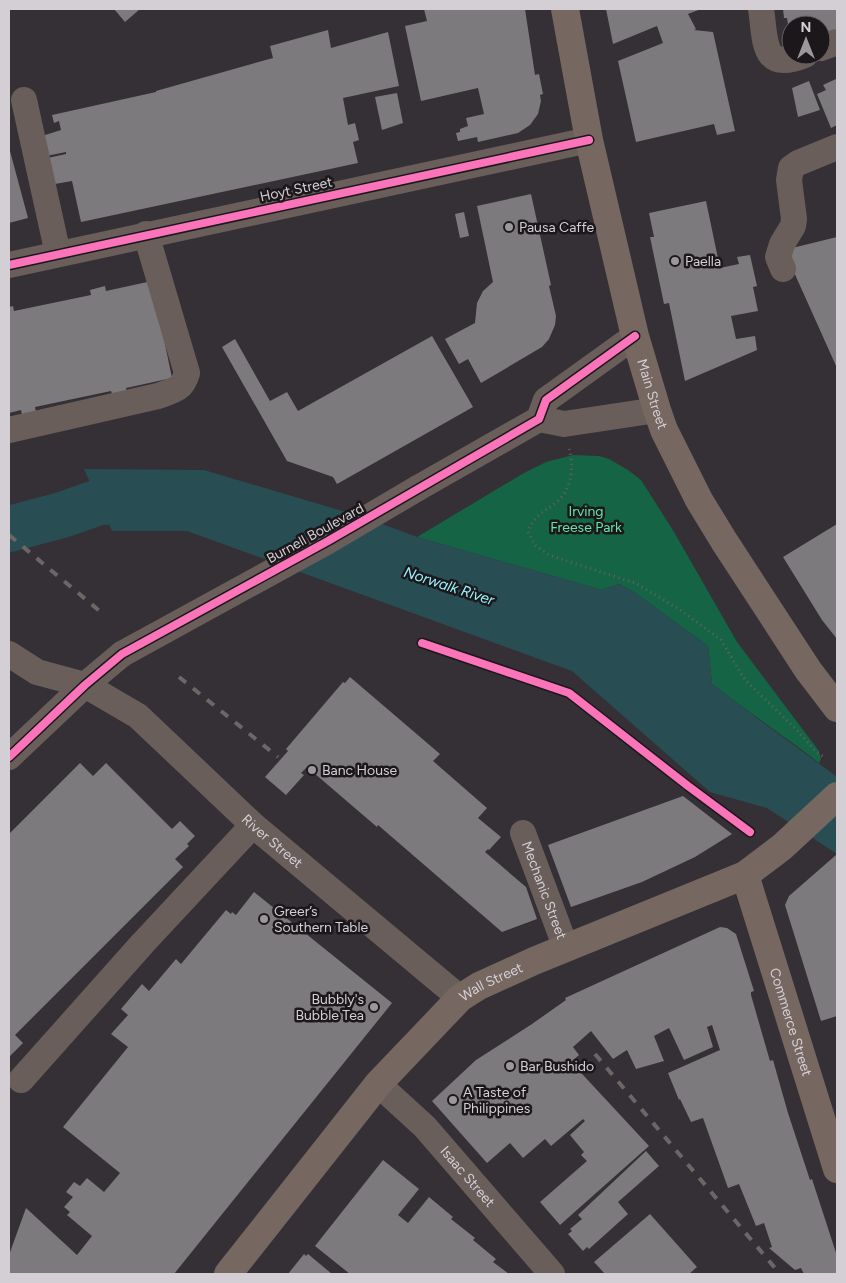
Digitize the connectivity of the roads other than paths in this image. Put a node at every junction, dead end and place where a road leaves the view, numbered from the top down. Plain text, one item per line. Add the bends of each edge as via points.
1 (566, 9) edge
2 (761, 9) edge
3 (781, 61) edge
4 (24, 100) dead end
5 (589, 140) junction
6 (837, 147) edge
7 (146, 234) junction
8 (58, 254) junction
9 (9, 265) edge
10 (784, 269) dead end
11 (635, 336) junction
12 (657, 410) junction
13 (539, 419) junction
14 (9, 430) edge
15 (9, 654) edge
16 (85, 685) junction
17 (837, 708) edge
18 (9, 757) edge
19 (837, 796) edge
20 (253, 825) junction
21 (523, 834) dead end
22 (745, 875) junction
23 (566, 948) junction
24 (460, 998) junction
25 (21, 1080) dead end
26 (378, 1084) junction
27 (837, 1169) edge
28 (228, 1274) edge
29 (552, 1274) edge

1 - 5 main road, Main Street
2 - 3 street via 767,49 771,56
4 - 8 street
5 - 7 street, Hoyt Street
5 - 11 main road, Main Street
6 - 10 street via 798,162 792,168 789,180 793,226 778,257
7 - 8 street, Hoyt Street
7 - 14 street via 187,372 184,382 176,390 158,396
8 - 9 street, Hoyt Street
11 - 12 main road, Main Street
11 - 13 street via 546,400
12 - 13 street via 564,424
12 - 17 main road, Main Street via 699,500 808,670
13 - 16 street, Burnell Boulevard, bridge via 122,654
15 - 16 street, River Street via 37,672
16 - 18 street, Burnell Boulevard
16 - 20 street, River Street via 138,716
19 - 22 main road, Wall Street via 782,847
20 - 24 street, River Street
20 - 25 street
21 - 23 street, Mechanic Street
22 - 23 main road, Wall Street
22 - 27 main road, Commerce Street
23 - 24 main road, Wall Street via 479,986
24 - 26 main road, Wall Street
26 - 28 main road, Wall Street
26 - 29 street, Isaac Street via 425,1127

